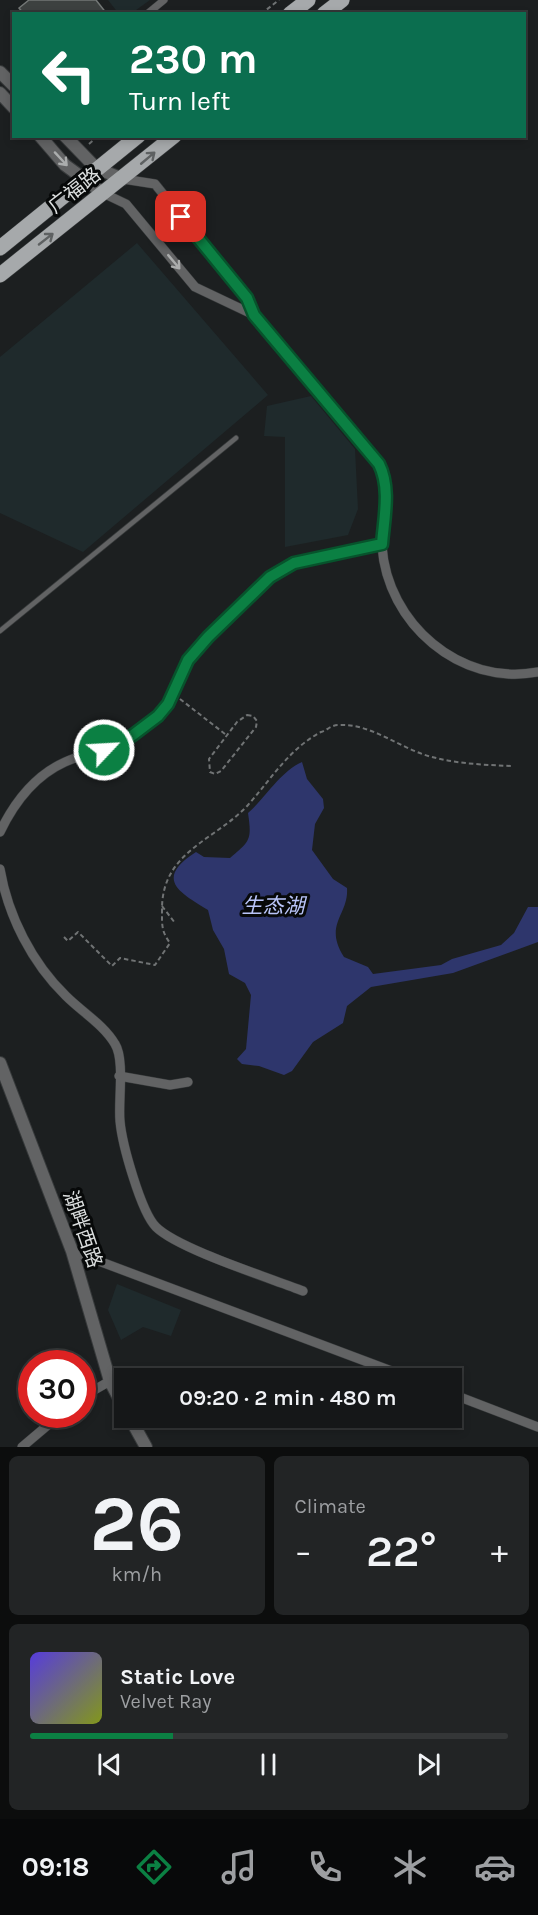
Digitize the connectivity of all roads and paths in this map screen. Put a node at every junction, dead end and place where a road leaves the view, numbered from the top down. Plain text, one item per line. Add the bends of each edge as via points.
1 (164, 0) edge
2 (279, 0) edge
3 (308, 0) edge
4 (342, 0) edge
5 (149, 12) edge
6 (264, 12) edge
7 (293, 12) edge
8 (327, 12) edge
9 (0, 72) edge
10 (12, 84) edge
11 (0, 93) edge
12 (12, 106) edge
13 (42, 138) edge
14 (67, 138) edge
15 (135, 138) edge
16 (172, 138) edge
17 (96, 168) junction
18 (123, 179) junction
19 (83, 180) junction
20 (103, 193) junction
21 (0, 248) edge
22 (0, 275) edge
23 (254, 315) junction
24 (236, 438) dead end
25 (382, 544) junction
26 (0, 631) edge
27 (538, 672) edge
28 (172, 693) junction
29 (226, 734) junction
30 (513, 766) dead end
31 (0, 832) edge
32 (0, 868) edge
33 (162, 906) junction
34 (175, 924) dead end
35 (64, 937) dead end
36 (0, 1063) edge
37 (119, 1076) junction
38 (188, 1082) dead end
39 (72, 1251) junction
40 (303, 1291) dead end
41 (383, 1368) edge
42 (110, 1381) junction
43 (96, 1389) edge
44 (114, 1389) edge
45 (462, 1398) edge
46 (538, 1426) edge
47 (44, 1428) edge
48 (136, 1428) edge
49 (22, 1447) edge
50 (146, 1447) edge

1 - 5 street
2 - 6 path
3 - 7 main road
4 - 8 main road
9 - 10 street
11 - 12 street
13 -> 19 street
14 - 17 street
15 - 17 main road, 广福路
18 -> 16 main road, 广福路
17 - 18 street
17 - 19 main road, 广福路
18 - 20 main road, 广福路
18 - 23 street via 155,184 247,298
19 - 20 street
19 - 21 main road, 广福路
22 -> 20 main road, 广福路
20 -> 23 street via 126,204 195,287
23 - 25 street via 379,464 386,489
24 - 26 lane
25 - 27 street via 392,591 407,618 429,642 451,657 481,669 508,676
25 - 28 street via 294,563 270,577 197,649
28 - 29 path
28 - 31 street via 158,716 121,744 66,762 44,774 10,812
29 - 29 path via 247,715 258,721 215,774 210,772 208,759
30 - 33 path via 430,757 357,726 336,725 305,741 283,761 246,807 191,848 174,867
32 - 37 street via 8,906 20,933 65,996 116,1045
33 - 34 path
33 - 35 path via 162,931 170,943 155,965 120,958 112,966 78,932 68,941
36 - 39 street, 湖畔西路
37 - 38 street via 170,1085
37 - 40 street via 120,1127 145,1212 157,1228 178,1242
39 - 41 street
39 - 42 street, 湖畔西路
42 - 43 street
42 - 44 street, 湖畔西路
45 - 46 street
47 - 49 street
48 - 50 street

